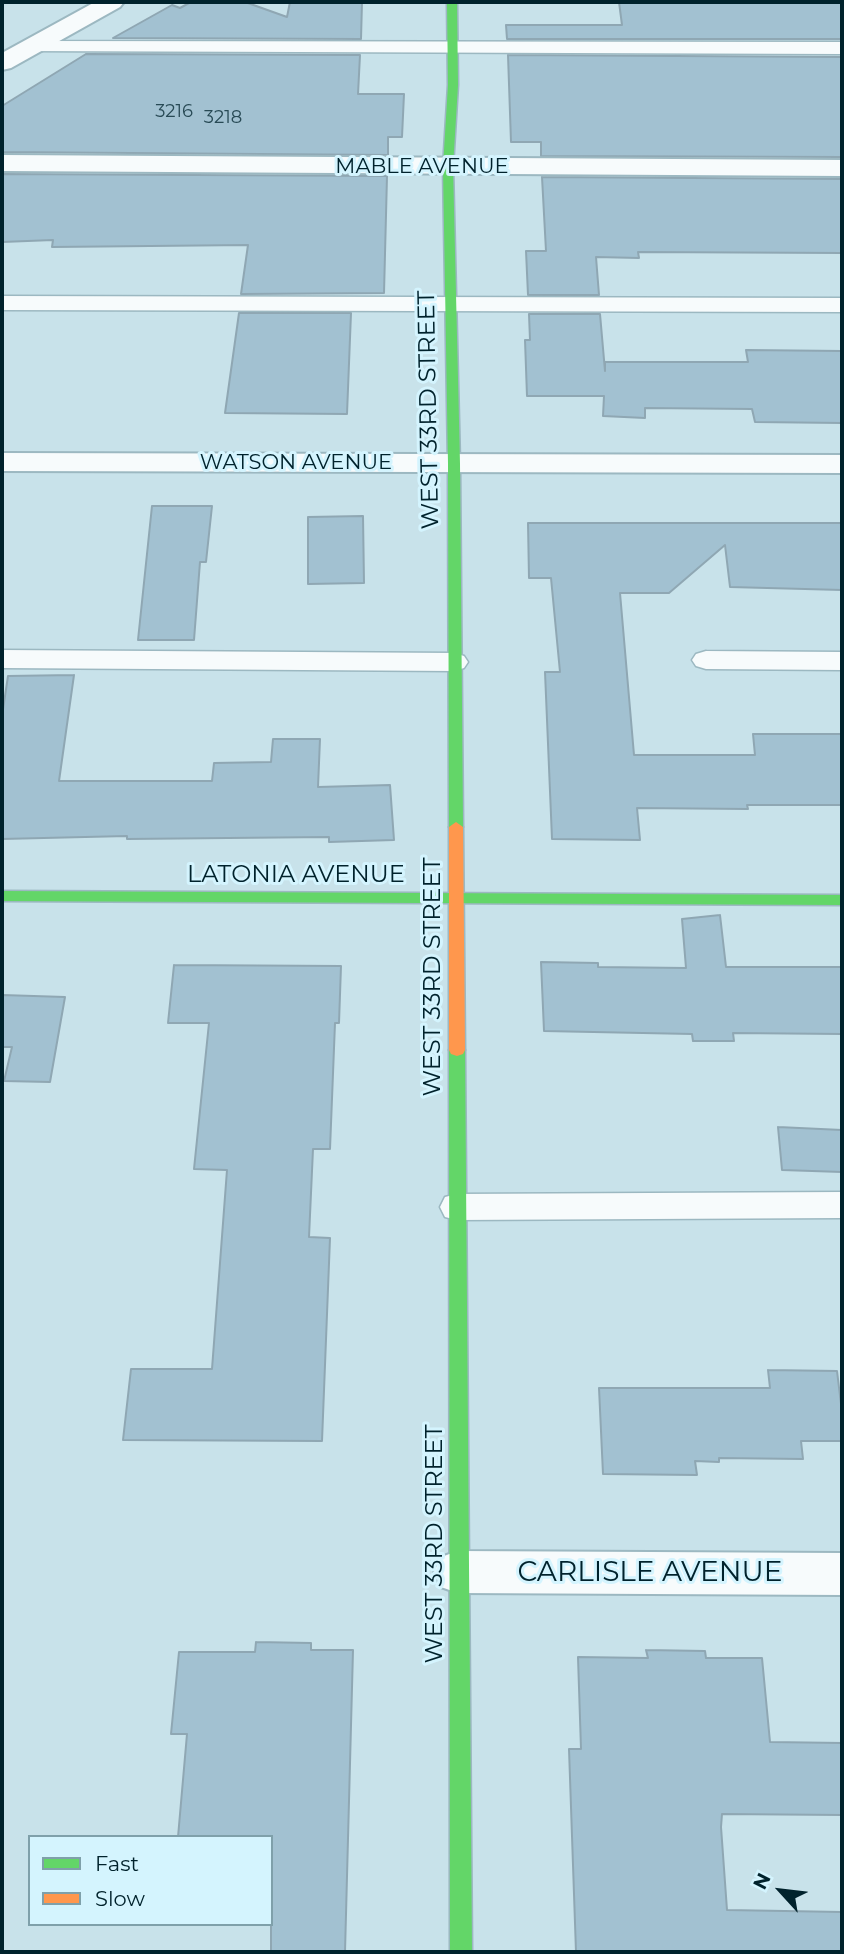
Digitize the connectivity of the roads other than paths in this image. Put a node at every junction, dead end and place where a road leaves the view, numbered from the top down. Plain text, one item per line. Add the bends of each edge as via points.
1 (112, 2) edge
2 (452, 2) edge
3 (2, 37) edge
4 (32, 47) junction
5 (453, 48) junction
6 (842, 48) edge
7 (2, 63) edge
8 (2, 163) edge
9 (448, 167) junction
10 (842, 168) edge
11 (2, 303) edge
12 (450, 303) junction
13 (842, 305) edge
14 (2, 462) edge
15 (453, 464) junction
16 (842, 464) edge
17 (2, 659) edge
18 (706, 660) dead end
19 (842, 661) edge
20 (454, 662) junction
21 (2, 896) edge
22 (455, 898) junction
23 (842, 900) edge
24 (842, 1205) edge
25 (457, 1207) junction
26 (458, 1572) junction
27 (842, 1574) edge
28 (461, 1952) edge

1 - 4 street
2 - 5 street, WEST 33RD STREET
3 - 4 street
4 - 5 lane
4 - 7 street
5 - 6 lane
5 - 9 street, WEST 33RD STREET
8 - 9 street, MABLE AVENUE
9 - 10 street, MABLE AVENUE
9 - 12 street, WEST 33RD STREET
11 - 12 lane
12 - 13 lane
12 - 15 street, WEST 33RD STREET
14 - 15 street, WATSON AVENUE
15 - 16 street, WATSON AVENUE
15 - 20 street, WEST 33RD STREET
17 - 20 lane
18 - 19 lane
20 - 22 street, WEST 33RD STREET
21 - 22 street, LATONIA AVENUE
22 - 23 street, LATONIA AVENUE
22 - 25 street, WEST 33RD STREET
24 - 25 lane
25 - 26 street, WEST 33RD STREET
26 - 27 street, CARLISLE AVENUE
26 - 28 street, WEST 33RD STREET

